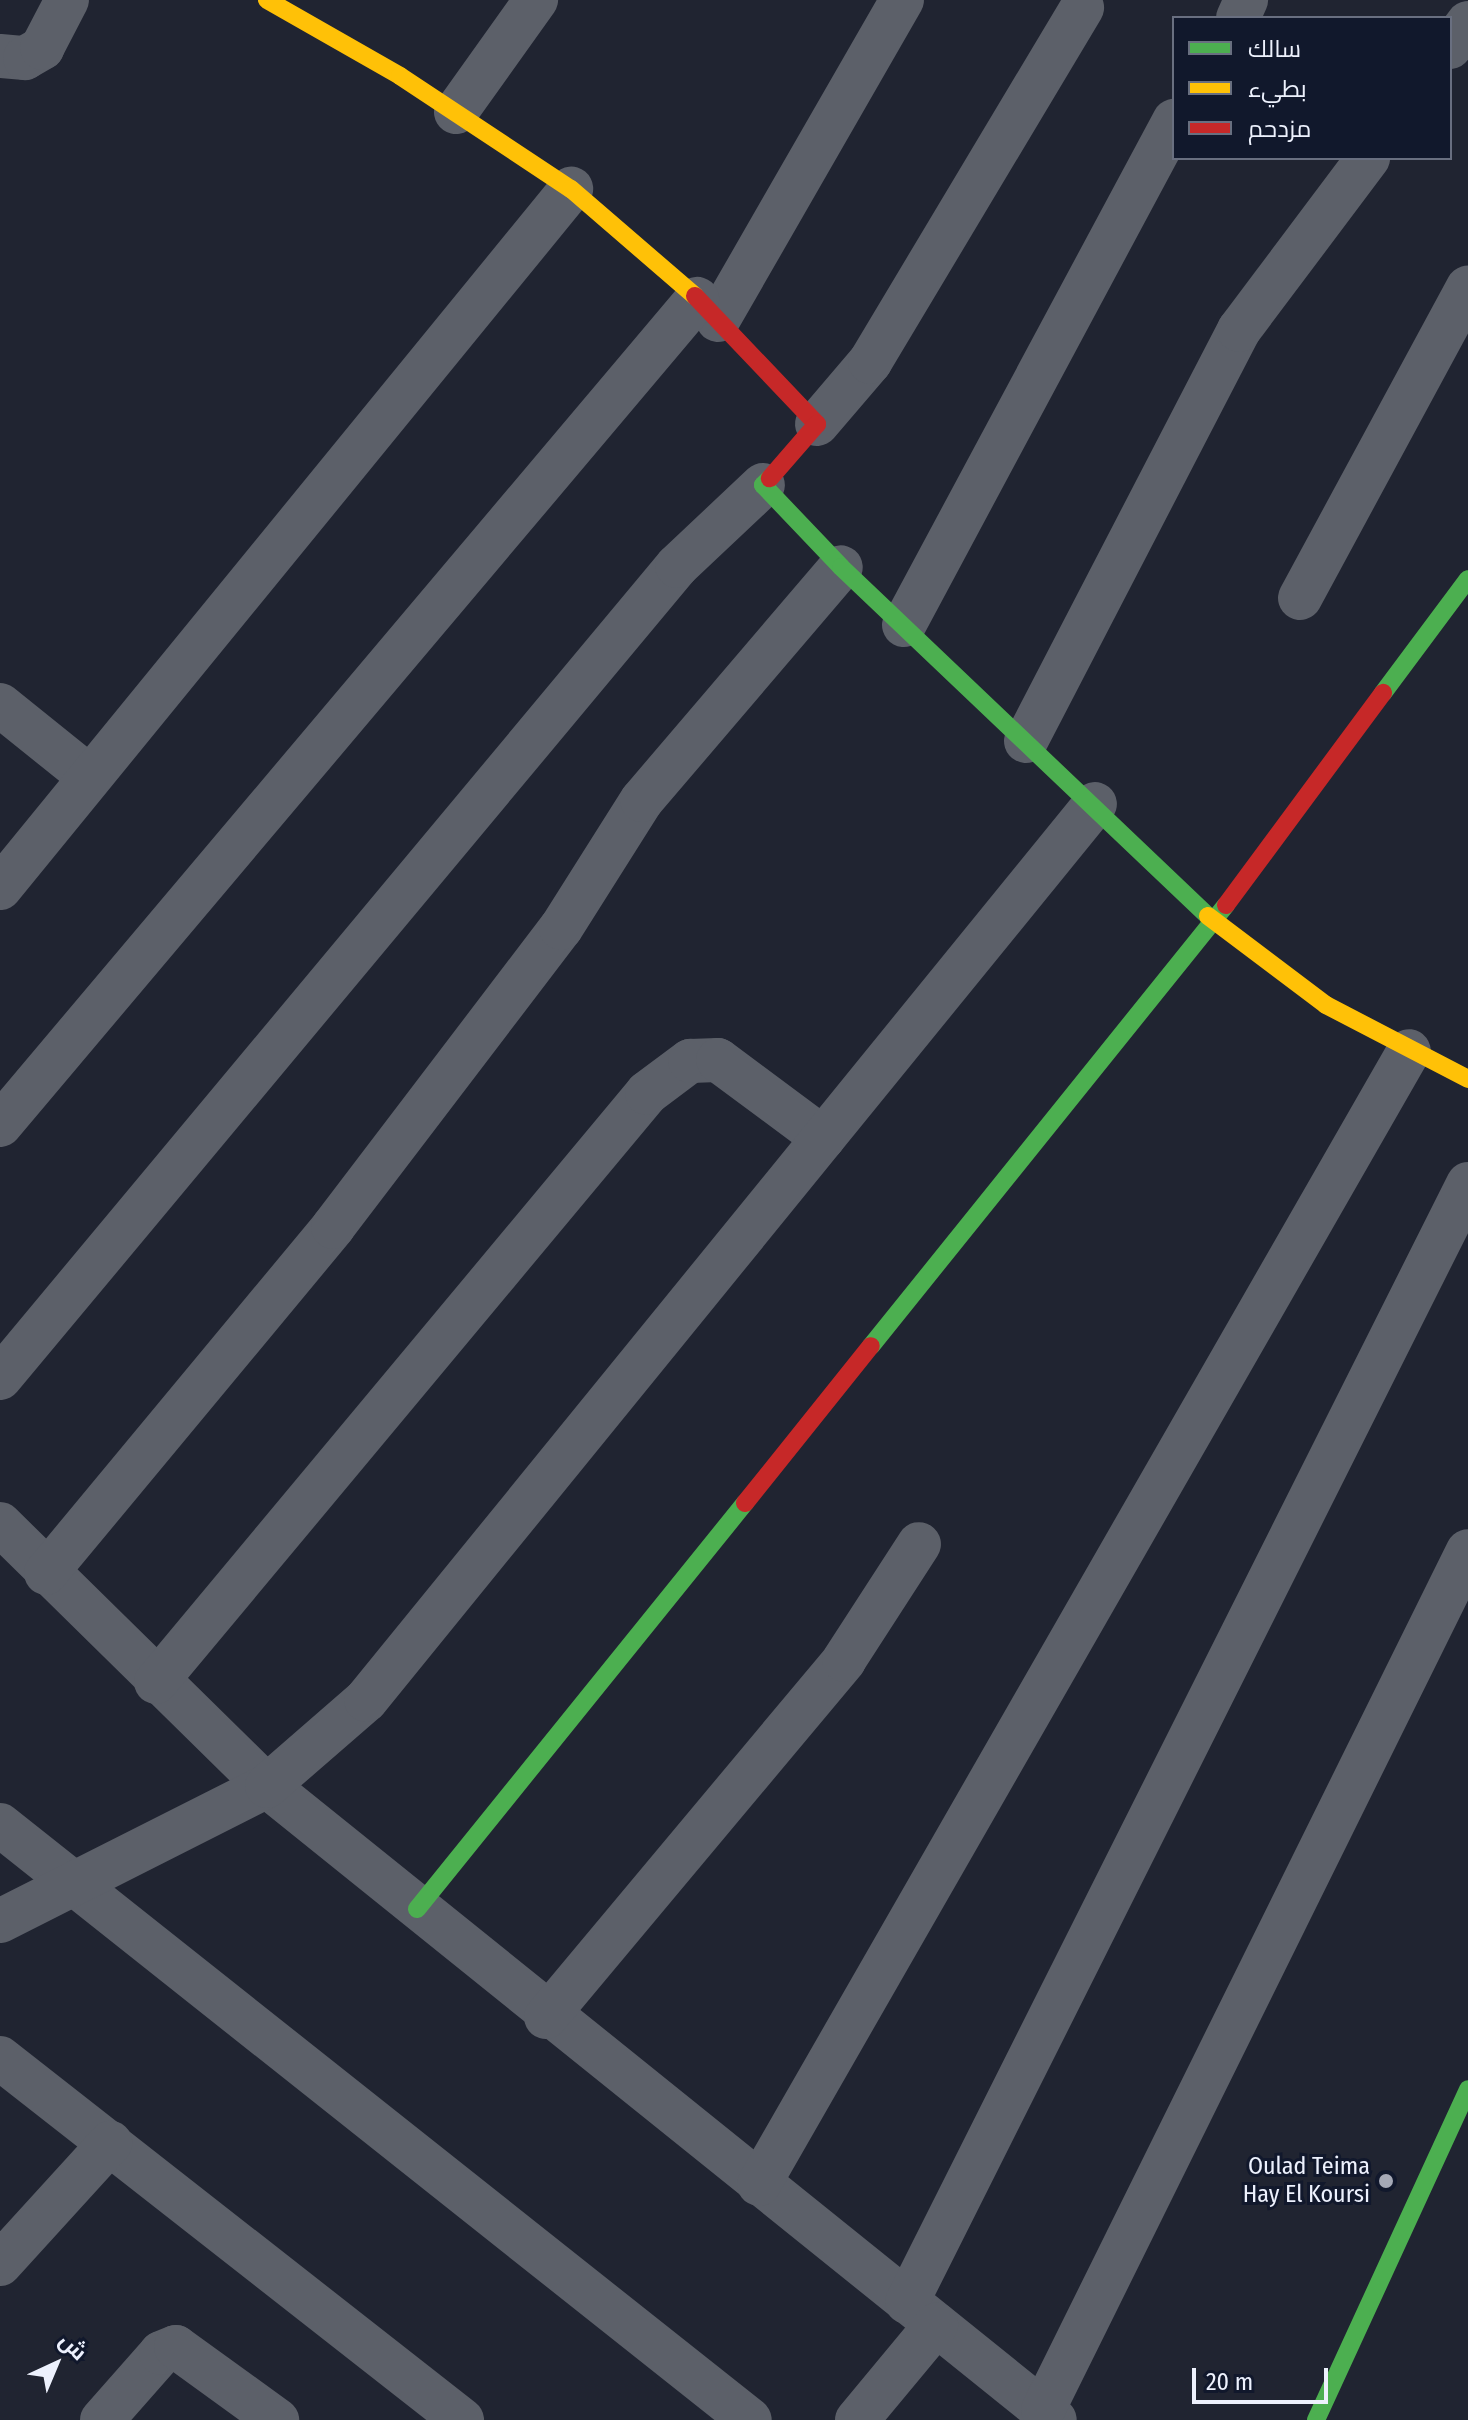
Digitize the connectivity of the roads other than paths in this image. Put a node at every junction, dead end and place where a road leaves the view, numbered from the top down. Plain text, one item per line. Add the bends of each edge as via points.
1 (67, 0) edge
2 (267, 0) edge
3 (536, 0) edge
4 (902, 0) edge
5 (1082, 8) dead end
6 (1468, 23) edge
7 (1452, 44) edge
8 (0, 56) edge
9 (456, 112) junction
10 (1172, 125) edge
11 (1366, 160) edge
12 (571, 189) junction
13 (1468, 287) edge
14 (708, 310) junction
15 (817, 424) junction
16 (763, 485) junction
17 (841, 567) junction
18 (1468, 579) edge
19 (1300, 598) dead end
20 (904, 625) junction
21 (0, 705) edge
22 (1026, 741) junction
23 (87, 775) junction
24 (1095, 804) junction
25 (0, 888) edge
26 (1214, 921) junction
27 (1409, 1051) junction
28 (1468, 1079) edge
29 (0, 1125) edge
30 (823, 1138) junction
31 (1468, 1184) edge
32 (0, 1378) edge
33 (0, 1524) edge
34 (919, 1544) dead end
35 (1468, 1551) edge
36 (46, 1573) junction
37 (156, 1682) junction
38 (267, 1786) junction
39 (0, 1825) edge
40 (75, 1883) junction
41 (417, 1909) junction
42 (0, 1921) edge
43 (546, 2017) junction
44 (0, 2058) edge
45 (1468, 2089) edge
46 (110, 2143) junction
47 (759, 2184) junction
48 (0, 2264) edge
49 (922, 2313) junction
50 (1030, 2411) edge
51 (102, 2420) edge
52 (277, 2420) edge
53 (462, 2420) edge
54 (750, 2420) edge
55 (857, 2420) edge
56 (1316, 2420) edge

1 - 8 street via 42,48 25,58
2 - 9 street
3 - 9 street
4 - 14 street
5 - 15 street via 870,362
6 - 7 street
9 - 12 street
10 - 20 street
11 - 22 street via 1239,330
12 - 14 street
12 - 23 street
13 - 19 street
14 - 15 street
14 - 29 street
15 - 16 street
16 - 17 street
16 - 32 street via 677,566
17 - 20 street
17 - 36 street via 642,800 561,928 333,1227
18 - 26 street
20 - 22 street
21 - 23 street
22 - 24 street
23 - 25 street
24 - 26 street
24 - 30 street
26 - 27 street via 1326,1005
26 - 41 street
27 - 28 street
27 - 47 street
30 - 37 street via 718,1060 690,1061 647,1093
30 - 38 street via 484,1565 366,1700
31 - 49 street
33 - 36 street
34 - 43 street via 844,1660
35 - 50 street
36 - 37 street
37 - 38 street
38 - 40 street
38 - 41 street
39 - 40 street
40 - 42 street
40 - 54 street
41 - 43 street
43 - 47 street
44 - 46 street
45 - 56 street
46 - 48 street
46 - 53 street
47 - 49 street
49 - 50 street
49 - 55 street
51 - 52 street via 161,2353 176,2347

